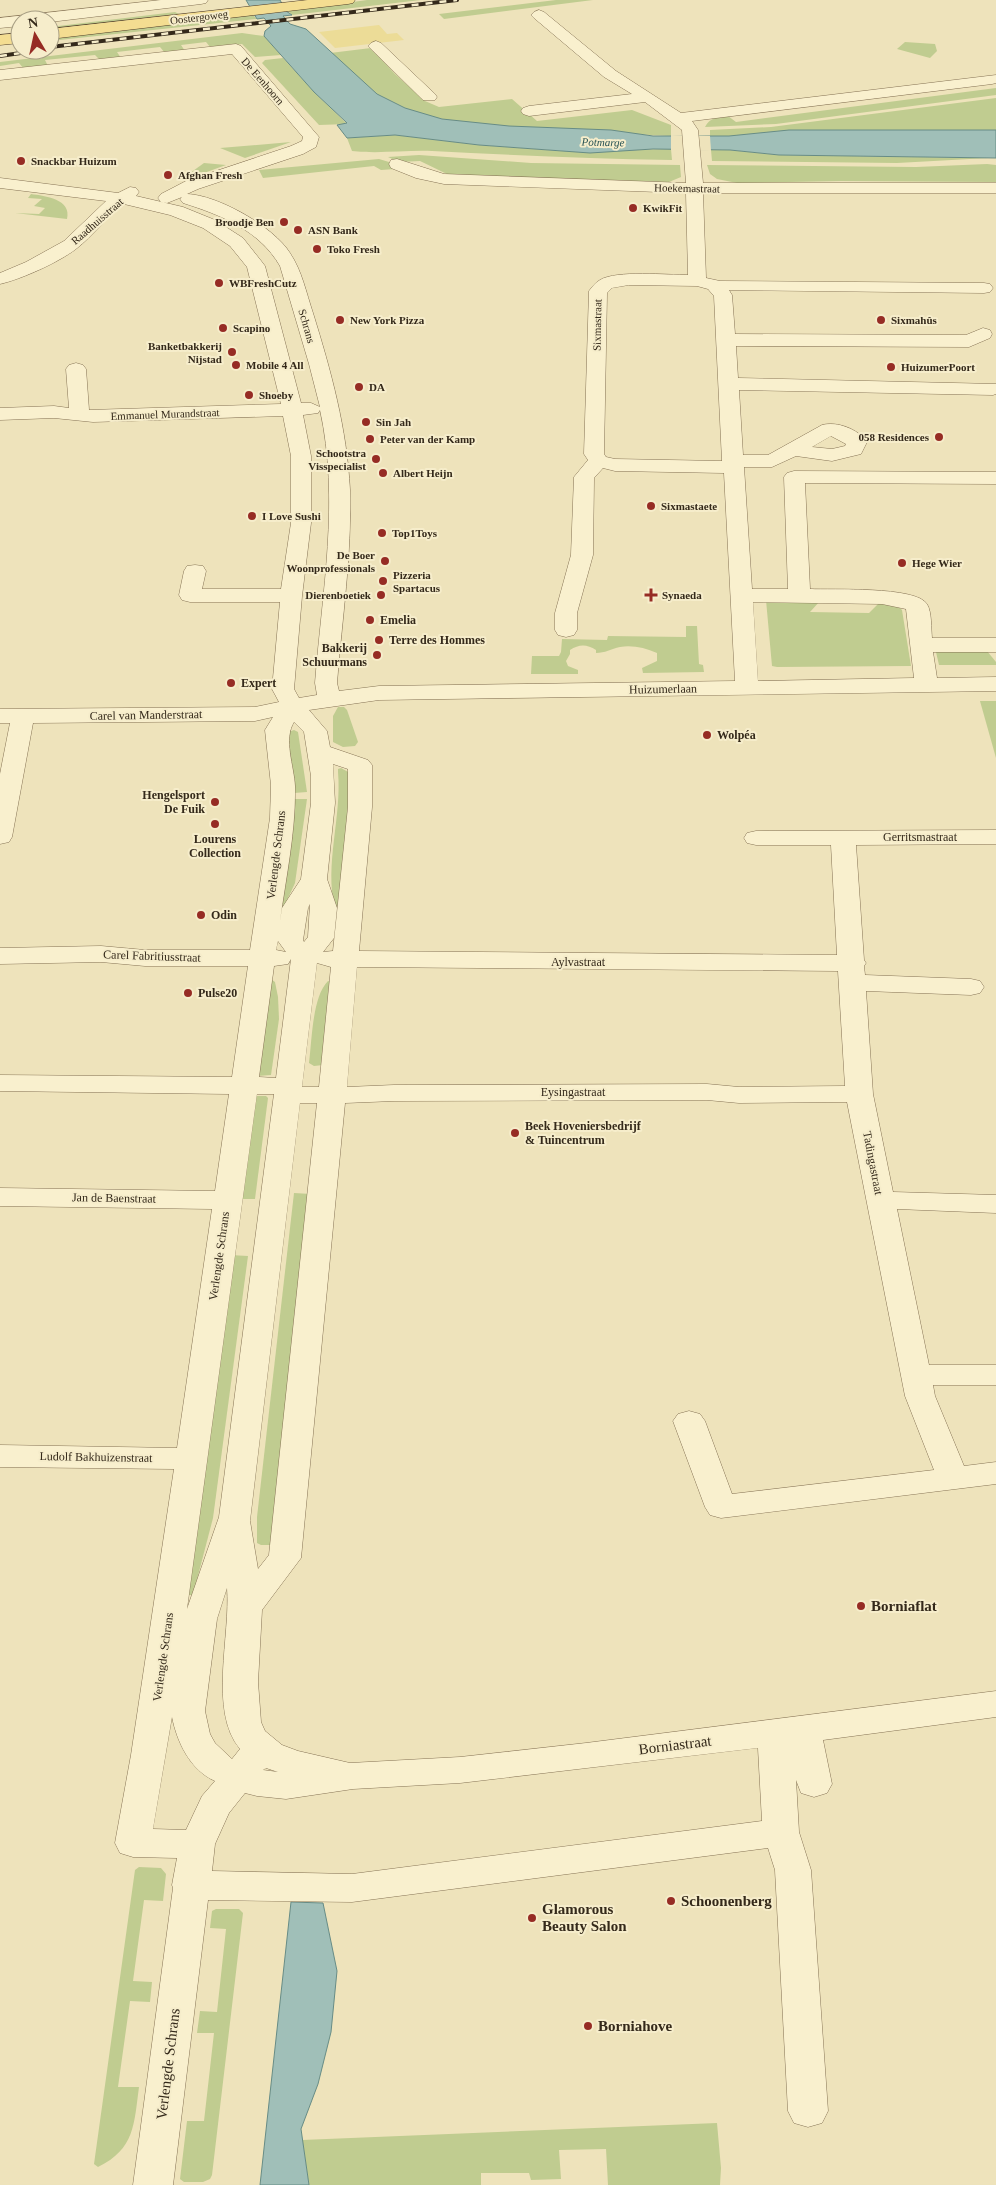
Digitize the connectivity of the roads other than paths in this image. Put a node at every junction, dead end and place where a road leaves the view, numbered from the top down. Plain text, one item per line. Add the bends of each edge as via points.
1 (269, 0) edge
2 (348, 0) edge
3 (208, 5) edge
4 (250, 7) junction
5 (539, 15) dead end
6 (60, 17) edge
7 (60, 24) edge
8 (60, 32) edge
9 (376, 46) dead end
10 (0, 76) edge
11 (992, 79) dead end
12 (429, 97) dead end
13 (648, 97) junction
14 (529, 111) dead end
15 (678, 118) junction
16 (398, 164) dead end
17 (1, 173) edge
18 (138, 188) junction
19 (695, 188) junction
20 (990, 190) edge
21 (173, 194) junction
22 (121, 198) junction
23 (152, 205) junction
24 (0, 279) edge
25 (697, 281) junction
26 (717, 287) junction
27 (984, 288) dead end
28 (982, 334) dead end
29 (725, 340) junction
30 (76, 370) dead end
31 (728, 384) junction
32 (992, 389) dead end
33 (329, 408) junction
34 (293, 409) junction
35 (0, 414) edge
36 (88, 421) junction
37 (794, 449) junction
38 (848, 454) junction
39 (599, 461) junction
40 (732, 464) junction
41 (996, 470) edge
42 (996, 478) edge
43 (195, 570) dead end
44 (742, 595) junction
45 (291, 596) junction
46 (800, 596) junction
47 (566, 630) dead end
48 (920, 645) junction
49 (996, 646) edge
50 (996, 684) edge
51 (926, 685) junction
52 (747, 687) junction
53 (330, 699) junction
54 (292, 706) junction
55 (12, 716) edge
56 (316, 741) junction
57 (0, 837) edge
58 (996, 837) edge
59 (756, 838) dead end
60 (844, 838) junction
61 (0, 956) edge
62 (262, 958) junction
63 (304, 958) junction
64 (345, 959) junction
65 (853, 973) junction
66 (971, 987) dead end
67 (0, 1083) edge
68 (243, 1086) junction
69 (288, 1091) junction
70 (860, 1094) junction
71 (332, 1096) junction
72 (0, 1197) edge
73 (227, 1200) junction
74 (880, 1200) junction
75 (996, 1204) edge
76 (915, 1375) junction
77 (996, 1375) edge
78 (689, 1421) dead end
79 (0, 1456) edge
80 (191, 1459) junction
81 (996, 1473) edge
82 (953, 1478) junction
83 (234, 1517) junction
84 (245, 1608) junction
85 (996, 1704) edge
86 (789, 1732) junction
87 (260, 1749) junction
88 (236, 1776) junction
89 (353, 1776) junction
90 (814, 1784) dead end
91 (781, 1832) junction
92 (197, 1844) junction
93 (190, 1885) junction
94 (808, 2111) dead end
95 (153, 2185) edge

1 - 4 main road, Oostergoweg
2 - 4 main road, Oostergoweg
3 - 4 main road, Oostergoweg
3 - 6 street, Oostergoweg
3 - 7 main road, Oostergoweg
3 - 8 main road, Oostergoweg
5 - 13 street via 610,74
9 - 12 street
10 - 21 street, De Eenhoorn via 236,49 308,133 310,143
11 - 15 street
13 - 14 street
13 - 15 street
15 - 19 street via 687,125
16 - 19 street, Hoekemastraat via 444,179
17 - 18 street, Schrans
17 - 22 street, Schrans
18 - 21 street, Schrans
18 - 22 street, Raadhuisstraat
19 - 20 street, Hoekemastraat
19 - 25 street
21 - 23 street, De Eenhoorn
21 - 33 street, Schrans via 229,213 280,250 290,266
22 - 23 street, Schrans
22 - 24 street, Raadhuisstraat via 70,245
23 - 34 street, Schrans via 206,224 236,243 252,259
25 - 26 street, Sixmastraat
25 - 39 street, Sixmastraat via 607,282 598,291 594,454
26 - 27 street
26 - 29 street via 723,294
28 - 29 street via 969,341
29 - 31 street
30 - 36 street
31 - 32 street
31 - 40 street
33 - 34 street, Emmanuel Murandstraat
33 - 53 street, Schrans via 340,495 326,683
34 - 36 street, Emmanuel Murandstraat via 179,421
34 - 45 street, Schrans via 301,456 302,488 301,523
35 - 36 street, Emmanuel Murandstraat via 54,412
37 - 38 street via 820,456
37 - 38 street via 829,429 848,435 857,442
37 - 40 street via 772,461
38 - 41 street via 881,468
39 - 40 street via 615,465
39 - 47 street via 584,477 582,555 566,613
40 - 44 street
42 - 46 street via 794,477
43 - 45 street via 190,595
44 - 46 street
44 - 52 street
45 - 54 street, Schrans via 283,689
46 - 48 street via 882,597 906,601 917,606
48 - 49 street
48 - 51 street
50 - 51 street, Huizumerlaan
51 - 52 street, Huizumerlaan
52 - 53 street, Huizumerlaan via 379,693
53 - 54 street, Huizumerlaan
53 - 56 street
54 - 55 street, Carel van Manderstraat via 255,714
54 - 56 street
54 - 62 street, Verlengde Schrans via 277,730 283,784 282,818
55 - 57 street
56 - 63 street via 323,776 323,803 314,879 324,908 321,938
56 - 64 street via 360,765 360,807
58 - 60 street, Gerritsmastraat
59 - 60 street, Gerritsmastraat
60 - 65 street, Tadingastraat
61 - 62 street, Carel Fabritiusstraat via 101,954 145,958
62 - 63 street, Carel Fabritiusstraat
62 - 68 street, Verlengde Schrans
63 - 64 street, Aylvastraat
63 - 69 street
64 - 65 street, Aylvastraat via 438,952
64 - 71 street
65 - 66 street, Aylvastraat
65 - 70 street, Tadingastraat
67 - 68 street, Eysingastraat
68 - 69 street, Eysingastraat
68 - 73 street, Verlengde Schrans
69 - 71 street, Eysingastraat
69 - 83 street
70 - 71 street, Eysingastraat via 394,1093
70 - 74 street, Tadingastraat
71 - 84 street via 285,1558
72 - 73 street, Jan de Baenstraat
73 - 80 street, Verlengde Schrans
74 - 75 street
74 - 76 street, Tadingastraat
76 - 77 street
76 - 82 street, Tadingastraat via 927,1418
78 - 82 street via 721,1507
79 - 80 street, Ludolf Bakhuizenstraat
80 - 92 street, Verlengde Schrans via 133,1843
81 - 82 street
83 - 84 street
83 - 88 street via 200,1619 188,1712 193,1735 203,1752 219,1768
84 - 87 street via 242,1716 247,1732
85 - 86 street, Borniastraat
86 - 89 street, Borniastraat via 460,1770
86 - 90 street
86 - 91 street
87 - 88 street, Verlengde Schrans
87 - 89 street, Borniastraat via 289,1762
88 - 89 street, Borniastraat via 257,1783 286,1786
88 - 92 street, Verlengde Schrans via 215,1806
91 - 93 street via 352,1888
91 - 94 street via 793,1870
92 - 93 street, Verlengde Schrans
93 - 95 street, Verlengde Schrans

